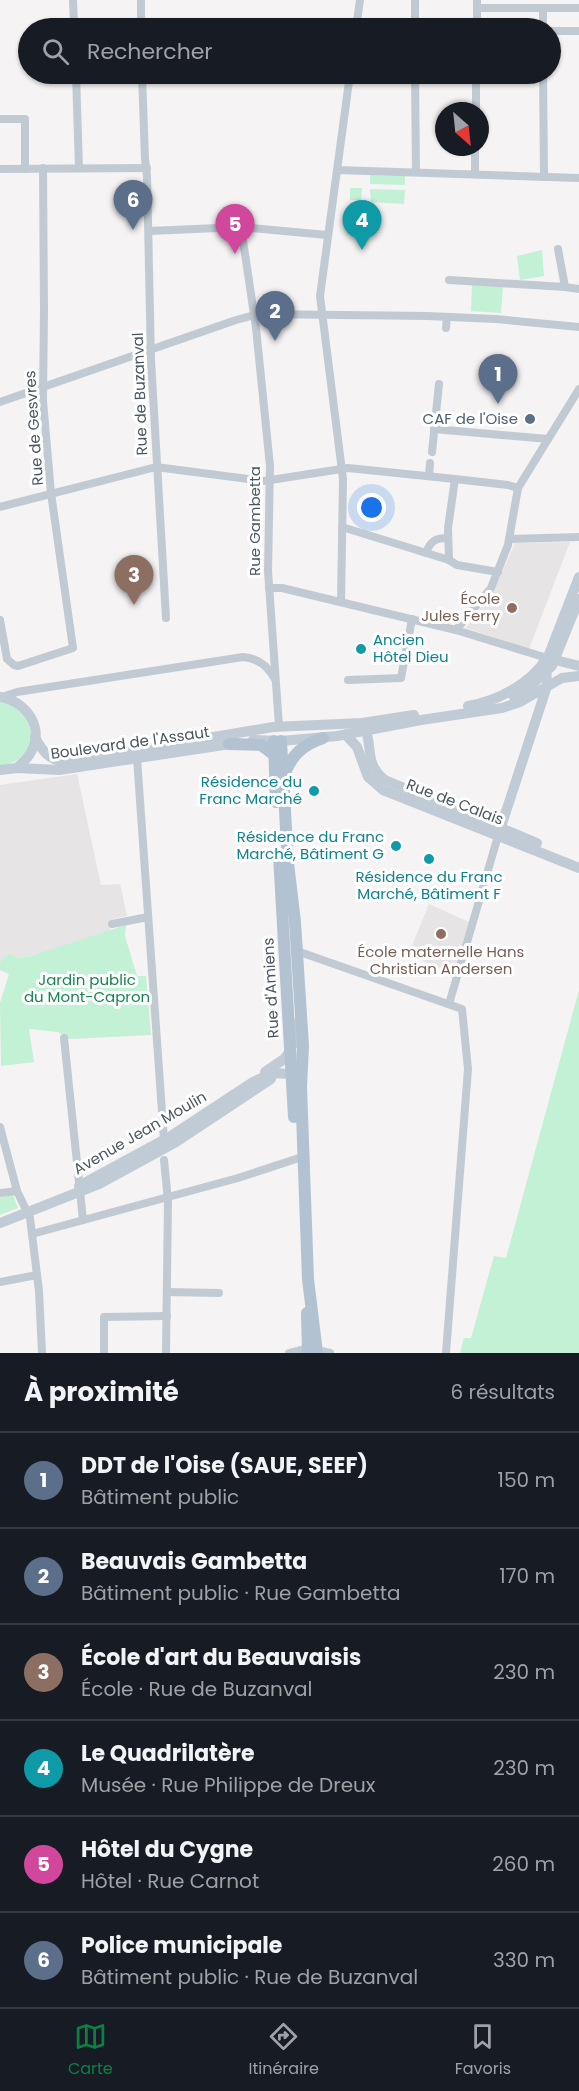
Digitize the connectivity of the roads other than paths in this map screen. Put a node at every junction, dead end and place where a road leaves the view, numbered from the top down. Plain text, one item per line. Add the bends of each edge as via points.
1 (73, 0) edge
2 (141, 0) edge
3 (360, 0) edge
4 (415, 0) edge
5 (477, 4) edge
6 (543, 8) junction
7 (579, 8) edge
8 (74, 18) edge
9 (141, 18) edge
10 (357, 18) edge
11 (415, 18) edge
12 (543, 18) edge
13 (561, 31) edge
14 (579, 31) edge
15 (76, 84) edge
16 (142, 84) edge
17 (349, 84) edge
18 (415, 84) edge
19 (476, 84) edge
20 (543, 84) edge
21 (476, 102) edge
22 (0, 119) edge
23 (476, 156) edge
24 (43, 168) junction
25 (79, 168) junction
26 (147, 168) junction
27 (0, 169) edge
28 (25, 169) junction
29 (337, 170) junction
30 (416, 172) junction
31 (475, 174) junction
32 (544, 177) junction
33 (579, 178) edge
34 (241, 227) junction
35 (149, 231) junction
36 (327, 235) junction
37 (558, 249) dead end
38 (449, 280) dead end
39 (565, 287) junction
40 (579, 289) edge
41 (254, 315) junction
42 (321, 315) junction
43 (447, 317) junction
44 (579, 327) edge
45 (446, 328) dead end
46 (151, 350) junction
47 (439, 384) dead end
48 (42, 388) junction
49 (579, 389) edge
50 (0, 402) edge
51 (434, 429) junction
52 (548, 439) junction
53 (432, 452) dead end
54 (430, 463) dead end
55 (156, 467) junction
56 (342, 468) junction
57 (429, 476) junction
58 (455, 479) junction
59 (269, 481) junction
60 (518, 488) junction
61 (51, 493) junction
62 (0, 507) edge
63 (342, 527) junction
64 (579, 537) edge
65 (447, 538) junction
66 (509, 538) junction
67 (426, 553) junction
68 (448, 560) junction
69 (498, 572) junction
70 (579, 577) edge
71 (269, 588) junction
72 (579, 599) edge
73 (340, 602) junction
74 (166, 618) dead end
75 (412, 619) junction
76 (0, 620) edge
77 (456, 630) junction
78 (551, 659) junction
79 (579, 666) edge
80 (546, 672) junction
81 (579, 676) edge
82 (275, 680) junction
83 (348, 680) dead end
84 (547, 686) junction
85 (0, 697) edge
86 (466, 713) junction
87 (364, 727) junction
88 (344, 730) junction
89 (278, 736) junction
90 (35, 737) junction
91 (323, 738) junction
92 (229, 744) junction
93 (273, 754) junction
94 (137, 758) junction
95 (17, 768) junction
96 (0, 770) edge
97 (283, 776) junction
98 (499, 832) junction
99 (579, 860) edge
100 (288, 863) junction
101 (579, 868) edge
102 (148, 917) junction
103 (112, 924) dead end
104 (297, 951) junction
105 (448, 1004) junction
106 (64, 1038) dead end
107 (290, 1051) junction
108 (302, 1064) junction
109 (289, 1074) junction
110 (271, 1079) dead end
111 (253, 1082) junction
112 (0, 1127) edge
113 (164, 1140) junction
114 (301, 1157) junction
115 (164, 1160) dead end
116 (80, 1189) junction
117 (17, 1191) junction
118 (0, 1193) edge
119 (167, 1196) junction
120 (27, 1212) junction
121 (83, 1220) junction
122 (0, 1223) edge
123 (32, 1234) junction
124 (37, 1275) junction
125 (0, 1282) edge
126 (167, 1292) junction
127 (219, 1293) dead end
128 (167, 1317) junction
129 (312, 1351) edge
130 (42, 1353) edge
131 (105, 1353) edge
132 (166, 1353) edge
133 (289, 1353) edge
134 (330, 1353) edge
135 (446, 1353) edge

1 - 8 street
2 - 9 street
3 - 10 street
4 - 11 street
5 - 6 street
6 - 7 street
6 - 12 street
13 - 14 street
15 - 25 street
16 - 26 street, Rue de Buzanval
17 - 29 street
18 - 30 street
19 - 21 street
20 - 32 street
22 - 28 street via 25,119
23 - 31 street
24 - 25 street
24 - 28 street
24 - 48 street, Rue de Gesvres
25 - 26 street
26 - 35 street, Rue de Buzanval
27 - 28 street
29 - 30 street
29 - 36 street
30 - 31 street
31 - 32 street
32 - 33 street
34 - 35 street
34 - 36 street
34 - 41 street, Rue Gambetta
35 - 46 street, Rue de Buzanval
36 - 42 street
37 - 39 street
38 - 39 street
39 - 40 street
41 - 42 street
41 - 46 street
41 - 59 street, Rue Gambetta
42 - 43 street
42 - 56 street
43 - 44 street
43 - 45 street
46 - 48 street
46 - 55 street, Rue de Buzanval
47 - 51 street
48 - 50 street
48 - 61 street, Rue de Gesvres
49 - 52 street
51 - 52 street
51 - 53 street
52 - 60 street
54 - 57 street
55 - 59 street
55 - 61 street
55 - 74 street, Rue de Buzanval
56 - 57 street
56 - 59 street
56 - 63 street
57 - 58 street
58 - 60 street
58 - 65 street
59 - 71 street, Rue Gambetta
60 - 66 street
61 - 62 street
61 - 76 street, Rue de Gesvres via 73,648 18,666 11,664
63 - 67 street
63 - 73 street
64 - 66 street
65 - 67 street via 434,540
65 - 68 street
66 - 69 street
67 - 68 street
68 - 69 street
69 - 77 street via 489,591
70 - 78 main road
71 - 73 street
71 - 82 street, Rue Gambetta
72 - 78 main road
73 - 75 street
75 - 77 street
75 - 83 street via 401,678
77 - 78 street
78 - 79 main road
78 - 80 main road
78 - 87 main road via 492,700
80 - 84 main road
80 - 86 main road via 510,699
81 - 84 main road via 561,678
82 - 85 street via 261,663 243,657
82 - 89 street, Rue Gambetta
84 - 86 main road via 512,705
84 - 98 main road
85 - 90 main road via 18,702 27,710
86 - 87 main road
87 - 88 main road
87 - 98 main road, Rue de Calais via 372,764 386,780
88 - 89 main road
88 - 91 main road
88 - 98 main road, Rue de Calais via 357,747 368,777 379,788
89 - 90 main road, Boulevard de l'Assaut via 65,762 49,757
89 - 91 main road
89 - 92 main road, Boulevard de l'Assaut
89 - 93 main road, Rue d'Amiens
89 - 97 main road, Rue d'Amiens
90 - 95 main road via 30,754
91 - 97 main road via 297,753
92 - 93 main road via 261,745
92 - 94 main road, Boulevard de l'Assaut
93 - 107 main road, Rue d'Amiens
94 - 95 main road, Boulevard de l'Assaut via 59,770
94 - 102 street
95 - 96 main road, Boulevard de l'Assaut
97 - 100 main road, Rue d'Amiens
98 - 99 main road, Rue de Calais
98 - 101 main road, Rue de Calais
98 - 105 street
100 - 104 main road, Rue d'Amiens
100 - 107 main road, Rue d'Amiens
102 - 103 street
102 - 113 street
104 - 105 street
104 - 108 main road, Rue d'Amiens
105 - 135 street via 462,1009 468,1063
106 - 116 street
107 - 109 main road, Rue d'Amiens
107 - 111 main road, Avenue Jean Moulin
108 - 109 main road
108 - 114 main road, Rue d'Amiens
109 - 111 main road, Avenue Jean Moulin via 272,1073
109 - 114 main road, Rue d'Amiens
110 - 116 main road, Avenue Jean Moulin via 176,1142
111 - 113 main road, Avenue Jean Moulin
112 - 117 street
113 - 116 main road, Avenue Jean Moulin
114 - 119 street
114 - 129 main road, Rue d'Amiens via 308,1279 306,1314
115 - 119 street
116 - 120 main road, Avenue Jean Moulin
116 - 121 street
117 - 118 street
117 - 120 street
119 - 121 street
119 - 126 street
120 - 122 main road, Avenue Jean Moulin
120 - 123 street
121 - 123 street
123 - 124 street
124 - 125 street
124 - 130 street
126 - 127 street
126 - 128 street
128 - 131 street via 104,1317
128 - 132 street
129 - 133 street
129 - 134 street

